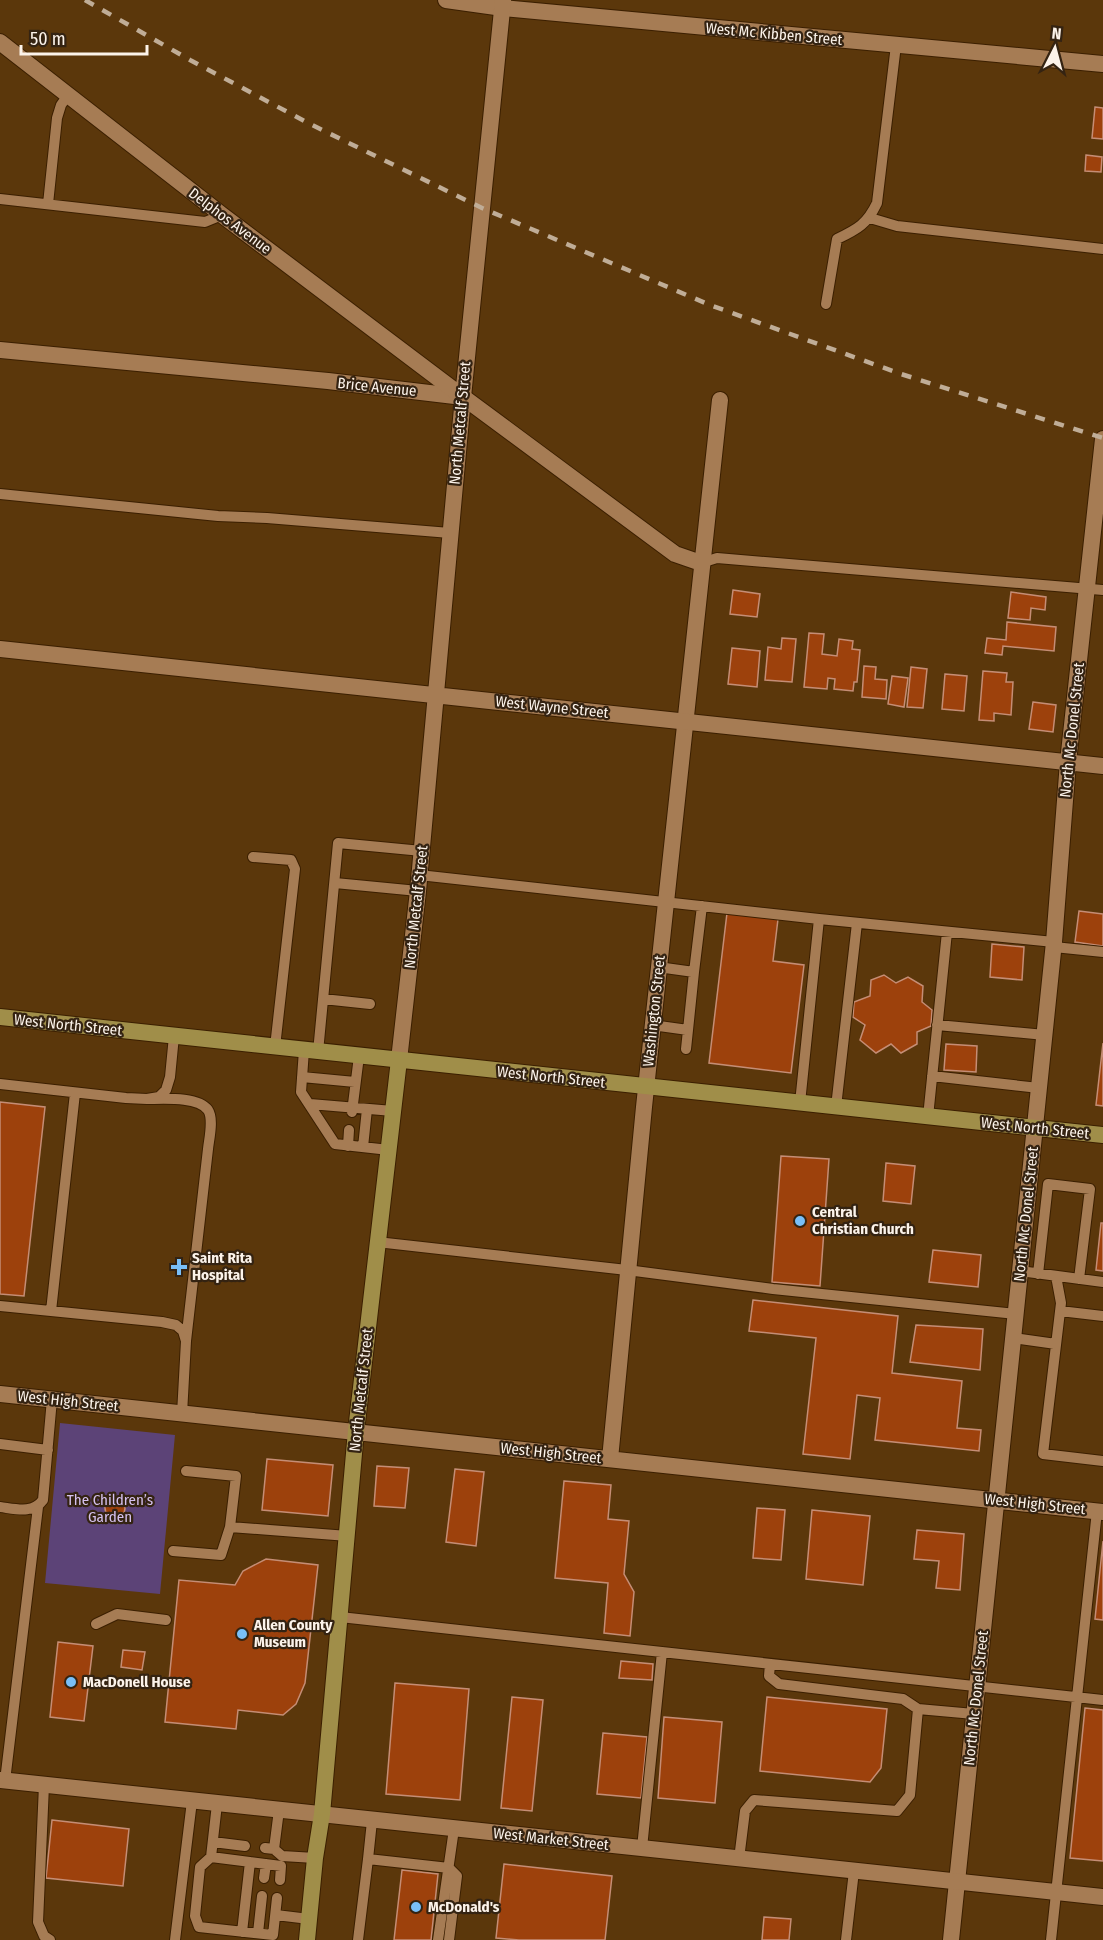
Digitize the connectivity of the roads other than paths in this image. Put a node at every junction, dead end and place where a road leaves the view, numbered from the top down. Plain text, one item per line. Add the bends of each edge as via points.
1 (446, 0) edge
2 (503, 4) edge
3 (896, 45) junction
4 (3, 47) edge
5 (1103, 64) edge
6 (68, 95) junction
7 (0, 199) edge
8 (48, 204) junction
9 (222, 215) junction
10 (870, 218) junction
11 (1103, 249) edge
12 (826, 304) dead end
13 (0, 350) edge
14 (463, 397) junction
15 (720, 400) dead end
16 (1103, 439) edge
17 (0, 494) edge
18 (450, 533) junction
19 (701, 563) junction
20 (1095, 589) edge
21 (0, 649) edge
22 (436, 695) junction
23 (685, 721) junction
24 (1068, 762) junction
25 (1103, 766) edge
26 (422, 851) junction
27 (253, 857) dead end
28 (334, 883) junction
29 (419, 883) junction
30 (666, 902) junction
31 (702, 906) junction
32 (819, 919) junction
33 (857, 923) junction
34 (947, 932) junction
35 (1054, 945) junction
36 (1103, 952) edge
37 (658, 967) junction
38 (694, 972) junction
39 (323, 999) junction
40 (370, 1004) dead end
41 (0, 1017) edge
42 (937, 1024) junction
43 (652, 1025) junction
44 (688, 1030) junction
45 (1045, 1035) junction
46 (174, 1036) junction
47 (275, 1047) junction
48 (687, 1049) dead end
49 (311, 1051) junction
50 (359, 1056) junction
51 (399, 1060) junction
52 (932, 1076) junction
53 (302, 1077) junction
54 (355, 1082) junction
55 (0, 1084) edge
56 (646, 1087) junction
57 (1039, 1088) junction
58 (75, 1093) junction
59 (147, 1099) junction
60 (800, 1103) junction
61 (310, 1104) junction
62 (836, 1107) junction
63 (367, 1109) junction
64 (352, 1110) junction
65 (393, 1111) junction
66 (928, 1117) junction
67 (1035, 1128) junction
68 (350, 1130) dead end
69 (1103, 1136) edge
70 (348, 1146) junction
71 (363, 1147) junction
72 (389, 1150) junction
73 (377, 1242) junction
74 (627, 1270) junction
75 (1020, 1271) junction
76 (1038, 1274) junction
77 (1056, 1276) junction
78 (1079, 1279) junction
79 (1103, 1282) edge
80 (0, 1306) edge
81 (51, 1311) junction
82 (1060, 1311) junction
83 (1016, 1314) junction
84 (1103, 1316) edge
85 (1013, 1338) junction
86 (186, 1341) junction
87 (1056, 1344) junction
88 (0, 1394) edge
89 (52, 1399) junction
90 (182, 1414) junction
91 (357, 1431) junction
92 (0, 1444) edge
93 (48, 1450) junction
94 (610, 1459) junction
95 (1103, 1461) edge
96 (186, 1471) dead end
97 (996, 1500) junction
98 (0, 1507) edge
99 (38, 1507) junction
100 (1100, 1511) edge
101 (230, 1527) junction
102 (348, 1536) junction
103 (173, 1551) dead end
104 (340, 1617) junction
105 (166, 1620) dead end
106 (96, 1624) dead end
107 (662, 1652) junction
108 (770, 1664) junction
109 (977, 1687) junction
110 (1077, 1697) junction
111 (1103, 1700) edge
112 (918, 1709) junction
113 (974, 1714) junction
114 (3, 1780) edge
115 (44, 1785) junction
116 (192, 1801) junction
117 (217, 1804) junction
118 (279, 1810) junction
119 (322, 1814) junction
120 (372, 1821) junction
121 (454, 1829) junction
122 (213, 1842) junction
123 (245, 1846) dead end
124 (642, 1848) junction
125 (276, 1855) junction
126 (211, 1857) junction
127 (315, 1858) junction
128 (368, 1859) junction
129 (739, 1859) junction
130 (250, 1862) junction
131 (266, 1864) junction
132 (449, 1868) junction
133 (854, 1871) junction
134 (264, 1878) dead end
135 (280, 1880) dead end
136 (957, 1881) junction
137 (1056, 1892) junction
138 (262, 1896) dead end
139 (1103, 1897) edge
140 (277, 1898) dead end
141 (276, 1915) junction
142 (309, 1919) junction
143 (242, 1932) junction
144 (258, 1933) junction
145 (361, 1939) edge
146 (50, 1940) edge
147 (175, 1940) edge
148 (307, 1940) edge
149 (438, 1940) edge
150 (449, 1940) edge
151 (846, 1940) edge
152 (951, 1940) edge
153 (1051, 1940) edge

1 - 2 street, West Mc Kibben Street
2 - 3 street, West Mc Kibben Street
2 - 14 street, North Metcalf Street
3 - 5 street, West Mc Kibben Street
3 - 10 lane via 877,203
4 - 6 street, Delphos Avenue
6 - 8 lane via 57,118
6 - 9 street, Delphos Avenue
7 - 8 lane
8 - 9 lane via 205,222
9 - 14 street, Delphos Avenue
10 - 11 lane via 897,226
10 - 12 lane via 837,239
13 - 14 street, Brice Avenue
14 - 18 street, North Metcalf Street
14 - 19 street, Brice Avenue via 675,554
15 - 19 street, Washington Street
16 - 20 street, North Mc Donel Street
17 - 18 lane via 218,516
18 - 22 street, North Metcalf Street
19 - 20 lane via 717,558
19 - 23 street, Washington Street
20 - 24 street, North Mc Donel Street
21 - 22 street, West Wayne Street
22 - 23 street, West Wayne Street
22 - 26 street, North Metcalf Street
23 - 24 street, West Wayne Street
23 - 30 street, Washington Street
24 - 25 street, West Wayne Street
24 - 35 street, North Mc Donel Street
26 - 28 lane via 338,843
26 - 29 street, North Metcalf Street
27 - 47 lane via 291,860 295,869
28 - 29 lane
28 - 39 lane
29 - 30 lane
29 - 51 street, North Metcalf Street
30 - 31 lane
30 - 37 street, Washington Street
31 - 32 lane
31 - 38 lane
32 - 33 lane
32 - 60 lane
33 - 34 lane
33 - 62 lane
34 - 35 lane
34 - 42 lane
35 - 36 lane
35 - 45 street, North Mc Donel Street
37 - 38 lane
37 - 43 street, Washington Street
38 - 44 lane
39 - 40 lane
39 - 49 lane
41 - 46 main road, West North Street
42 - 45 lane
42 - 52 lane
43 - 44 lane
43 - 56 street, Washington Street
44 - 48 lane
45 - 57 street, North Mc Donel Street
46 - 47 main road, West North Street
46 - 59 lane via 166,1090 159,1097
47 - 49 main road, West North Street
49 - 50 main road, West North Street
49 - 53 lane
50 - 51 main road, West North Street
50 - 54 lane
51 - 56 main road, West North Street
51 - 65 main road, North Metcalf Street
52 - 57 lane
52 - 66 lane
53 - 54 lane
53 - 61 lane via 302,1092
54 - 64 lane
55 - 58 lane
56 - 60 main road, West North Street
56 - 74 street, Washington Street
57 - 67 street, North Mc Donel Street
58 - 59 lane
58 - 81 lane
59 - 86 lane via 198,1103 210,1118
60 - 62 main road, West North Street
61 - 64 lane
61 - 70 lane via 335,1144
62 - 66 main road, West North Street
63 - 64 lane
63 - 65 lane
63 - 71 lane
65 - 72 main road, North Metcalf Street
66 - 67 main road, West North Street
67 - 69 main road, West North Street
67 - 75 street, North Mc Donel Street
68 - 70 lane
70 - 71 lane
71 - 72 lane
72 - 73 main road, North Metcalf Street
73 - 74 lane
73 - 91 main road, North Metcalf Street
74 - 83 lane
74 - 94 street, Washington Street
75 - 76 lane
75 - 83 street, North Mc Donel Street
76 - 77 lane
76 - 78 lane via 1048,1184 1090,1189
77 - 78 lane
77 - 82 lane
78 - 79 lane
80 - 81 lane
81 - 86 lane via 176,1325
82 - 84 lane
82 - 87 lane
83 - 85 street, North Mc Donel Street
85 - 87 lane
85 - 97 street, North Mc Donel Street
86 - 90 lane
87 - 95 lane via 1043,1454
88 - 89 street, West High Street
89 - 90 street, West High Street
89 - 93 lane
90 - 91 street, West High Street
91 - 94 street, West High Street
91 - 102 main road, North Metcalf Street
92 - 93 lane
93 - 99 lane via 43,1500
94 - 97 street, West High Street
96 - 101 lane via 236,1476
97 - 100 street, West High Street
97 - 109 street, North Mc Donel Street
98 - 99 lane
99 - 114 lane
100 - 110 lane
101 - 102 lane
101 - 103 lane via 221,1556
102 - 104 main road, North Metcalf Street
104 - 107 lane
104 - 119 main road, North Metcalf Street
105 - 106 lane via 117,1614
107 - 108 lane
107 - 124 lane
108 - 109 lane
108 - 112 lane via 769,1676 779,1684 903,1699
109 - 110 lane
109 - 113 street, North Mc Donel Street
110 - 111 lane
110 - 137 lane
112 - 113 lane
112 - 129 lane via 910,1795 897,1811 754,1800 745,1811
113 - 136 street, North Mc Donel Street
114 - 115 street, West Market Street
115 - 116 street, West Market Street
115 - 146 lane via 38,1922
116 - 117 street, West Market Street
116 - 147 lane
117 - 118 street, West Market Street
117 - 122 lane
118 - 119 street, West Market Street
118 - 125 lane
119 - 120 street, West Market Street
119 - 127 main road, North Metcalf Street
120 - 121 street, West Market Street
120 - 128 lane
121 - 124 street, West Market Street
121 - 132 lane
122 - 123 lane
122 - 126 lane
124 - 129 street, West Market Street
125 - 127 lane
125 - 131 lane
125 - 135 lane
126 - 130 lane
126 - 143 lane via 200,1867 195,1916 199,1927
127 - 142 main road, North Metcalf Street
128 - 132 lane
128 - 145 lane
129 - 133 street, West Market Street
130 - 131 lane
130 - 143 lane
131 - 134 lane
132 - 149 lane
132 - 150 lane via 457,1876
133 - 136 street, West Market Street
133 - 151 lane
136 - 137 street, West Market Street
136 - 152 street, North Mc Donel Street
137 - 139 street, West Market Street
137 - 153 lane
138 - 144 lane
140 - 141 lane
141 - 142 lane
141 - 144 lane via 273,1935
142 - 148 main road, North Metcalf Street
143 - 144 lane

